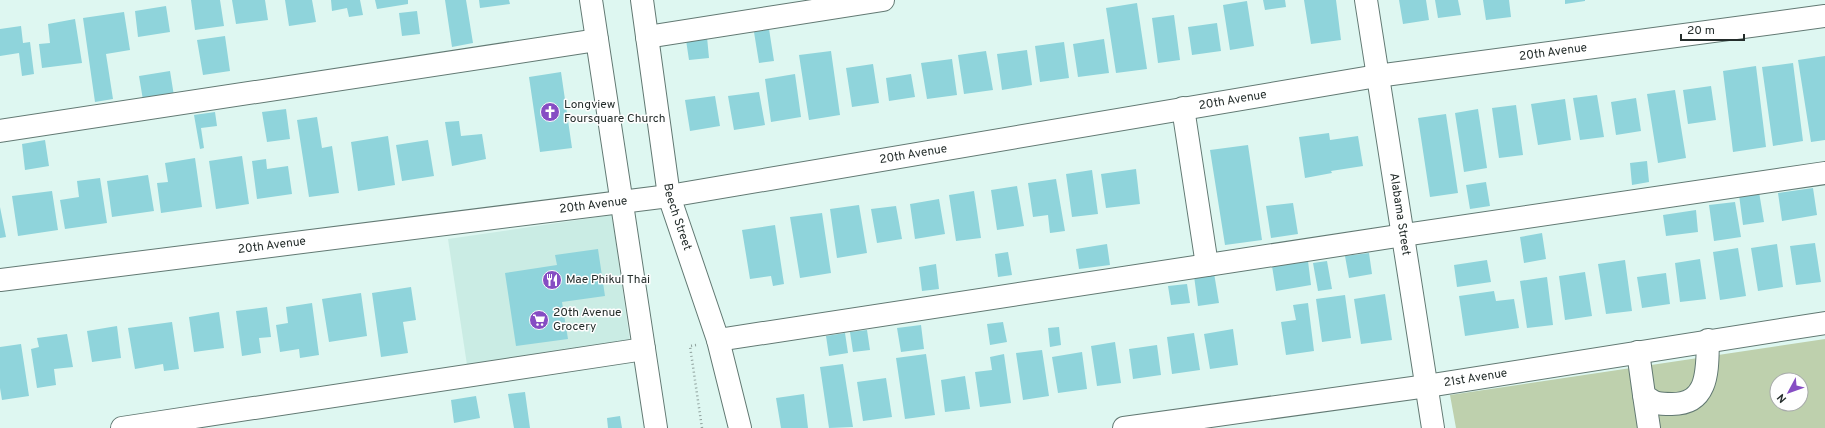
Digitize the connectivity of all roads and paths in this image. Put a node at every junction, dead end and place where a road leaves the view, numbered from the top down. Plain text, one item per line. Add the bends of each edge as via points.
1 (591, 0) edge
2 (642, 0) edge
3 (883, 0) edge
4 (1366, 0) edge
5 (1825, 16) edge
6 (647, 36) junction
7 (597, 40) junction
8 (1377, 76) junction
9 (1183, 108) junction
10 (0, 131) edge
11 (1825, 173) edge
12 (669, 196) junction
13 (621, 202) junction
14 (1404, 235) junction
15 (1207, 265) junction
16 (0, 280) edge
17 (1825, 323) edge
18 (718, 340) junction
19 (1708, 340) junction
20 (644, 349) junction
21 (1638, 352) junction
22 (1427, 386) junction
23 (1644, 395) junction
24 (122, 428) edge
25 (656, 428) edge
26 (702, 428) edge
27 (740, 428) edge
28 (1124, 428) edge
29 (1433, 428) edge
30 (1649, 428) edge

1 - 7 street
2 - 6 street, Beech Street
3 - 6 street
4 - 8 street, Alabama Street
5 - 8 street, 20th Avenue
6 - 12 street, Beech Street
7 - 10 street
7 - 13 street
8 - 9 street, 20th Avenue
8 - 14 street, Alabama Street
9 - 12 street, 20th Avenue
9 - 15 street
11 - 14 street
12 - 13 street, 20th Avenue
12 - 18 street, Beech Street
13 - 16 street, 20th Avenue
13 - 20 street
14 - 15 street
14 - 22 street, Alabama Street
15 - 18 street
17 - 19 street, 21st Avenue
18 - 26 path via 690,346
18 - 27 street, Beech Street
19 - 21 street, 21st Avenue
19 - 23 street via 1707,377 1699,394 1681,404 1656,404
20 - 24 street
20 - 25 street
21 - 22 street, 21st Avenue
21 - 23 street
22 - 28 street, 21st Avenue
22 - 29 street, Alabama Street
23 - 30 street

